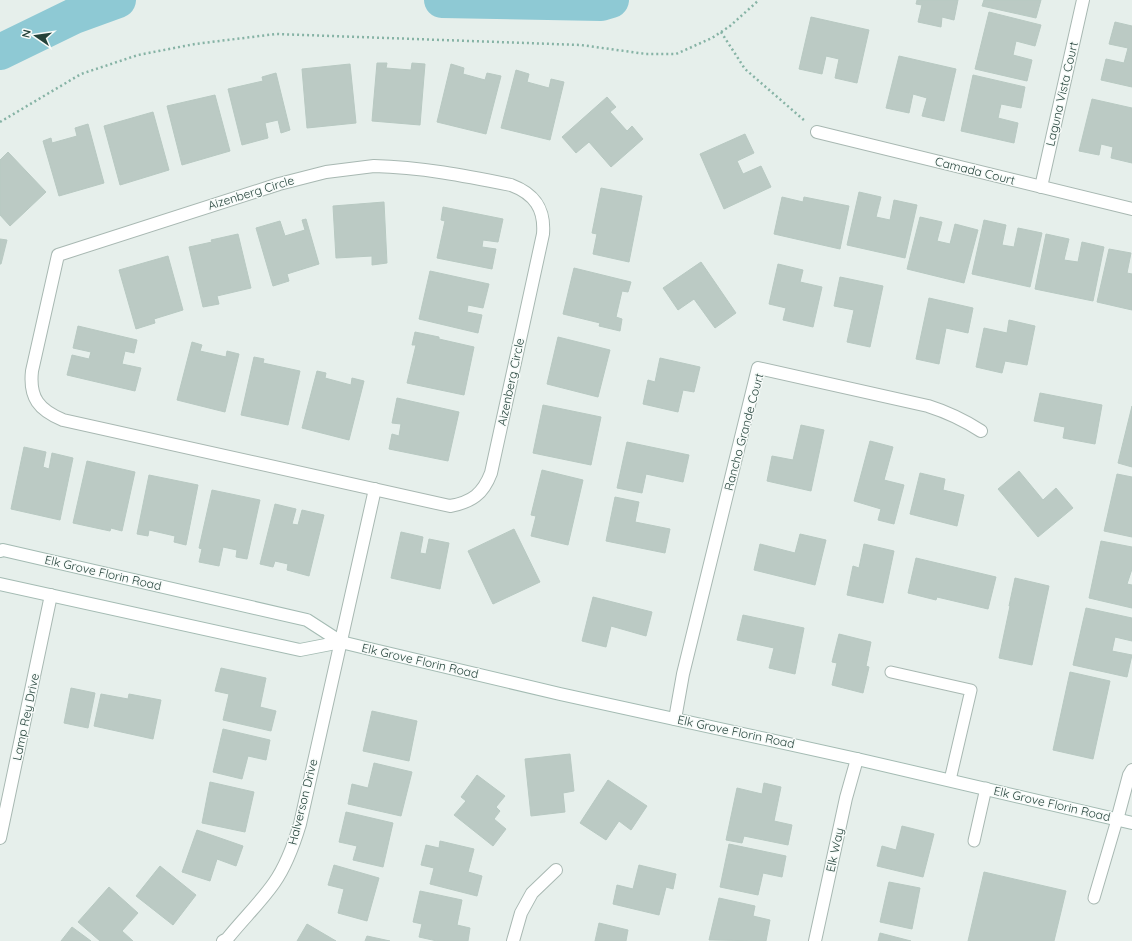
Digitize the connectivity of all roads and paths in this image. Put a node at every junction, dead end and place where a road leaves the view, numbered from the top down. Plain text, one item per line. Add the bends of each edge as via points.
1 (759, 0) edge
2 (1084, 0) edge
3 (721, 32) junction
4 (0, 122) edge
5 (817, 132) joint
6 (1042, 187) junction
7 (1132, 210) edge
8 (981, 431) dead end
9 (375, 490) junction
10 (0, 551) edge
11 (0, 584) edge
12 (51, 595) junction
13 (341, 642) junction
14 (891, 672) dead end
15 (675, 719) junction
16 (857, 759) junction
17 (1132, 770) edge
18 (950, 780) junction
19 (986, 788) junction
20 (1117, 820) junction
21 (1132, 823) edge
22 (0, 838) edge
23 (974, 841) dead end
24 (556, 870) dead end
25 (1094, 898) dead end
26 (226, 940) edge
27 (513, 941) edge
28 (815, 941) edge

1 - 3 path
2 - 6 street, Laguna Vista Court
3 - 4 path via 676,54 646,54 581,45 284,34 254,36 138,55 81,74
3 - 5 path via 746,68
5 - 6 street, Camada Court
6 - 7 street, Camada Court
8 - 15 street, Rancho Grande Court via 968,422 928,406 758,368 685,666
9 - 9 street, Aizenberg Circle via 450,506 463,504 472,499 487,483 543,234 542,213 530,195 511,185 439,171 374,166 326,172 279,184 58,255 31,382 35,397 50,415
9 - 13 street
10 - 13 street, Elk Grove Florin Road via 307,620
11 - 12 street, Elk Grove Florin Road
12 - 13 street, Elk Grove Florin Road via 300,650
12 - 22 street, Lamp Rey Drive
13 - 15 street, Elk Grove Florin Road
13 - 26 street, Halverson Drive via 295,840 275,882
14 - 18 lane via 971,690
15 - 16 street, Elk Grove Florin Road
16 - 18 street, Elk Grove Florin Road
16 - 28 street, Elk Way
17 - 20 street
18 - 19 street, Elk Grove Florin Road
19 - 20 street, Elk Grove Florin Road
19 - 23 lane
20 - 21 street, Elk Grove Florin Road
20 - 25 lane
24 - 27 street via 532,893 521,913

